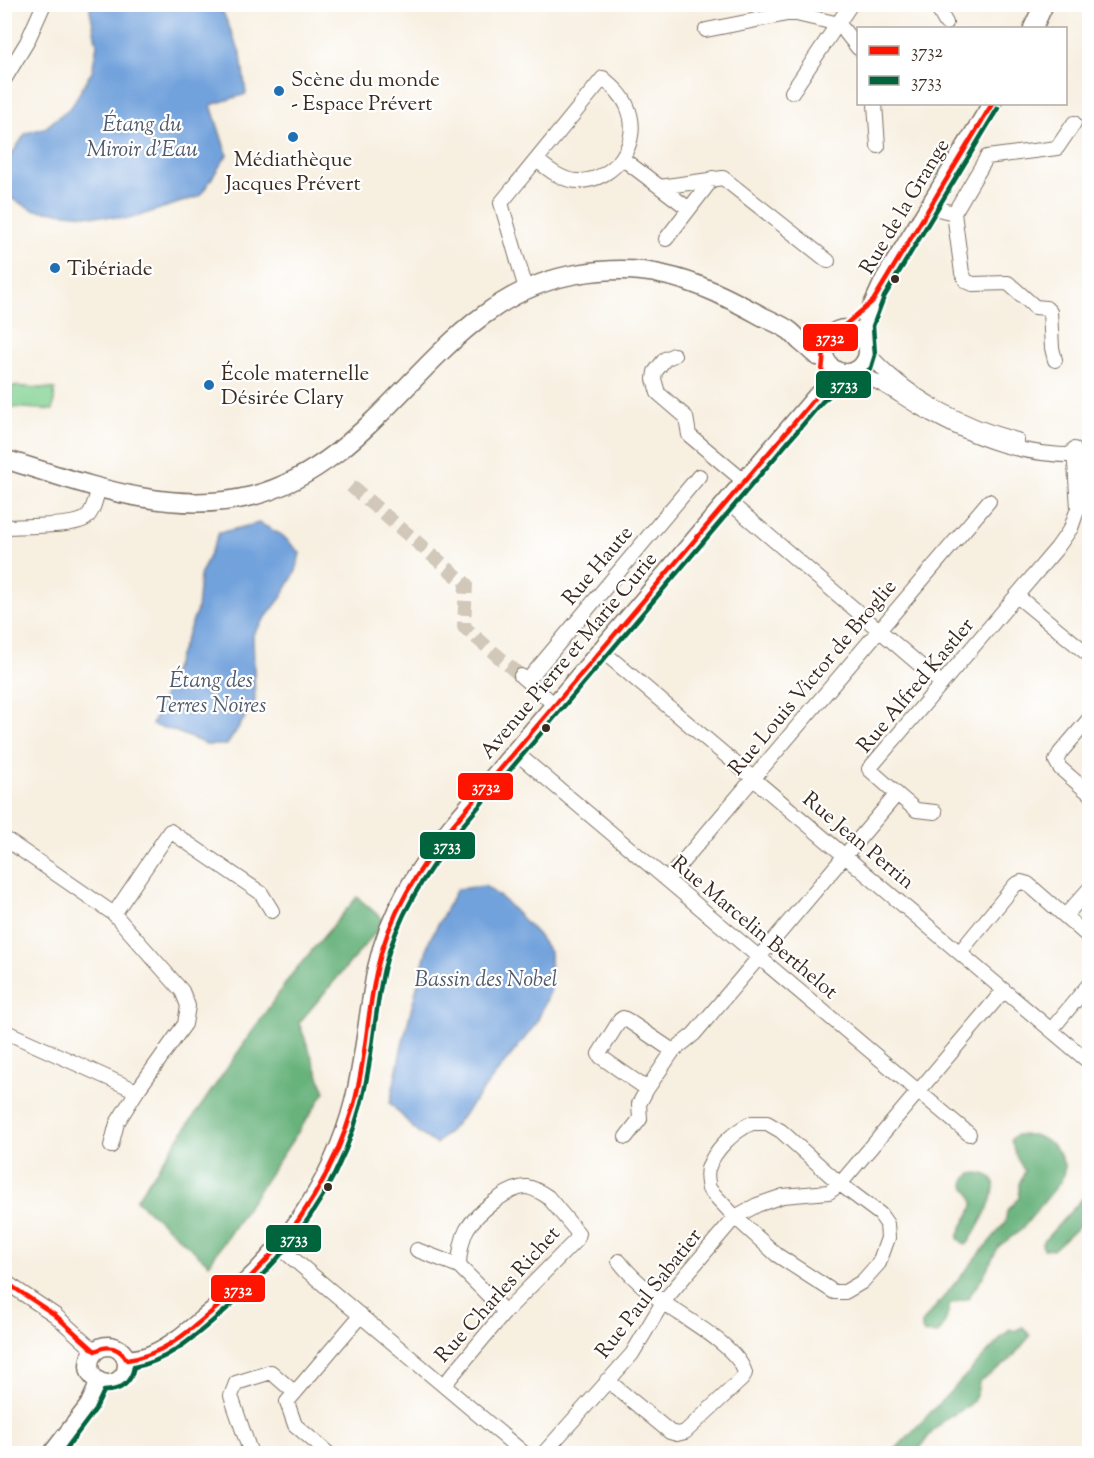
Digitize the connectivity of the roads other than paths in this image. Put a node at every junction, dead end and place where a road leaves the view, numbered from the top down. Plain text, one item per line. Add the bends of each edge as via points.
1 (44, 4) edge
2 (851, 4) edge
3 (935, 4) edge
4 (1044, 4) edge
5 (946, 23) dead end
6 (839, 24) junction
7 (1033, 27) edge
8 (706, 30) dead end
9 (857, 47) edge
10 (4, 80) edge
11 (792, 92) dead end
12 (875, 105) edge
13 (991, 105) edge
14 (1074, 123) dead end
15 (878, 147) dead end
16 (623, 159) junction
17 (537, 161) junction
18 (718, 178) junction
19 (660, 187) junction
20 (930, 207) junction
21 (689, 209) junction
22 (954, 213) junction
23 (666, 239) dead end
24 (828, 261) dead end
25 (526, 288) junction
26 (873, 301) junction
27 (838, 331) junction
28 (792, 332) junction
29 (867, 346) junction
30 (674, 355) dead end
31 (824, 357) junction
32 (1055, 360) dead end
33 (849, 373) junction
34 (816, 397) junction
35 (1089, 448) edge
36 (1074, 452) junction
37 (1089, 455) edge
38 (4, 459) edge
39 (699, 476) dead end
40 (744, 482) junction
41 (99, 487) junction
42 (728, 501) junction
43 (989, 501) dead end
44 (4, 527) edge
45 (1017, 596) junction
46 (879, 630) junction
47 (601, 650) junction
48 (1089, 656) edge
49 (941, 683) junction
50 (555, 705) junction
51 (1089, 718) edge
52 (515, 752) junction
53 (754, 778) junction
54 (897, 794) junction
55 (1089, 794) edge
56 (935, 812) dead end
57 (4, 838) edge
58 (844, 856) junction
59 (667, 880) junction
60 (1089, 888) edge
61 (272, 911) dead end
62 (114, 914) junction
63 (1065, 916) junction
64 (1089, 938) edge
65 (960, 952) junction
66 (759, 958) junction
67 (1089, 983) edge
68 (1004, 990) junction
69 (1051, 1030) junction
70 (4, 1031) edge
71 (673, 1051) junction
72 (1089, 1063) edge
73 (646, 1089) junction
74 (137, 1091) junction
75 (917, 1091) junction
76 (969, 1134) dead end
77 (626, 1137) dead end
78 (111, 1146) dead end
79 (840, 1184) junction
80 (735, 1217) junction
81 (279, 1247) junction
82 (417, 1250) dead end
83 (619, 1261) dead end
84 (463, 1269) junction
85 (4, 1281) edge
86 (663, 1302) junction
87 (505, 1312) junction
88 (361, 1315) junction
89 (95, 1351) junction
90 (127, 1360) junction
91 (607, 1380) junction
92 (100, 1382) junction
93 (444, 1385) junction
94 (295, 1393) junction
95 (52, 1454) edge
96 (251, 1454) edge
97 (329, 1454) edge
98 (525, 1454) edge
99 (543, 1454) edge

1 - 10 street
2 - 6 street
3 - 5 street
4 - 7 street
6 - 8 street via 792,14
6 - 9 street
6 - 11 street
12 - 15 street
13 - 20 street, Rue de la Grange
14 - 22 street via 1057,147 987,158
16 - 17 street via 611,171 576,181
16 - 17 street via 630,139 628,107 603,78
16 - 19 street
17 - 25 street via 501,203
18 - 19 street
18 - 21 street
18 - 24 street
19 - 21 street
20 - 22 street
20 - 26 street, Rue de la Grange
21 - 23 street
22 - 32 street via 966,281 1008,283 1035,307 1046,308 1050,312
25 - 28 street via 554,278 595,271 646,272 700,285
25 - 41 street via 474,321 345,447 300,477 252,496 195,504 161,502
26 - 27 street, Rue de la Grange
26 - 29 street, Rue de la Grange
27 - 28 street via 816,335
27 - 29 street via 855,331
27 - 31 street via 825,342
28 - 31 street
29 - 33 street via 863,366
29 - 36 street via 884,371 898,382 963,420 999,435
30 - 40 street via 665,359 655,372 658,393 686,417 689,435
31 - 33 street via 833,370
31 - 34 street, Avenue Pierre et Marie Curie
33 - 34 street, Avenue Pierre et Marie Curie
33 - 36 street via 864,375 930,414 992,444 1052,456
34 - 40 street, Avenue Pierre et Marie Curie
35 - 36 street
36 - 37 street
36 - 45 street, Rue Alfred Kastler via 1078,508 1071,528
38 - 41 street
39 - 50 street, Rue Haute via 524,679
40 - 42 street, Avenue Pierre et Marie Curie
41 - 44 street via 85,519
42 - 46 street
42 - 47 street, Avenue Pierre et Marie Curie
43 - 46 street, Rue Louis Victor de Broglie
45 - 48 street
45 - 49 street, Rue Alfred Kastler
46 - 49 street
46 - 53 street, Rue Louis Victor de Broglie
47 - 50 street, Avenue Pierre et Marie Curie
47 - 53 street, Rue Jean Perrin
49 - 54 street, Rue Alfred Kastler via 869,769
50 - 52 street, Avenue Pierre et Marie Curie
51 - 55 street via 1056,761
52 - 59 street, Rue Marcelin Berthelot
52 - 81 street, Avenue Pierre et Marie Curie via 434,849 402,899 378,966 358,1085 345,1130 319,1188
53 - 58 street, Rue Jean Perrin
53 - 59 street, Rue Louis Victor de Broglie
54 - 56 street via 916,810
54 - 58 street
57 - 62 street
58 - 65 street, Rue Jean Perrin
58 - 66 street
59 - 66 street, Rue Marcelin Berthelot
60 - 63 street
61 - 62 street via 261,893 170,831
62 - 74 street via 182,992 188,1006 185,1024
63 - 64 street
63 - 65 street via 1021,882
65 - 68 street, Rue Jean Perrin
66 - 71 street via 694,1034
66 - 75 street, Rue Marcelin Berthelot
67 - 69 street
68 - 69 street, Rue Jean Perrin
68 - 75 street
69 - 72 street, Rue Jean Perrin
70 - 74 street
71 - 73 street
71 - 73 street via 627,1020 620,1020 599,1053
73 - 77 street via 639,1104 640,1119
74 - 78 street via 117,1123
75 - 76 street, Rue Marcelin Berthelot
75 - 79 street
79 - 80 street, Rue Paul Sabatier via 829,1192 783,1196
79 - 80 street via 781,1131 767,1123 752,1123 739,1128 707,1170 708,1189
79 - 80 street via 880,1214 887,1224 888,1238 879,1263 862,1282 845,1292 834,1292 811,1279
80 - 86 street, Rue Paul Sabatier
81 - 88 street
81 - 90 street, Avenue Pierre et Marie Curie via 235,1293 164,1349
82 - 84 street
83 - 86 street
84 - 87 street
84 - 87 street, Rue Charles Richet via 459,1257 467,1230 484,1210 512,1190 526,1187 548,1197 578,1233 576,1240
85 - 89 street via 55,1315
86 - 91 street, Rue Paul Sabatier via 632,1354
86 - 91 street via 705,1330 743,1364 742,1379 685,1432 678,1434 670,1432
87 - 93 street, Rue Charles Richet
88 - 93 street
88 - 94 street
89 - 90 street via 114,1347
89 - 92 street via 89,1368
90 - 92 street via 122,1377 112,1383
91 - 99 street, Rue Paul Sabatier
92 - 95 street via 89,1407
93 - 98 street
94 - 96 street via 271,1372 236,1383 231,1396
94 - 97 street via 287,1402 295,1425

